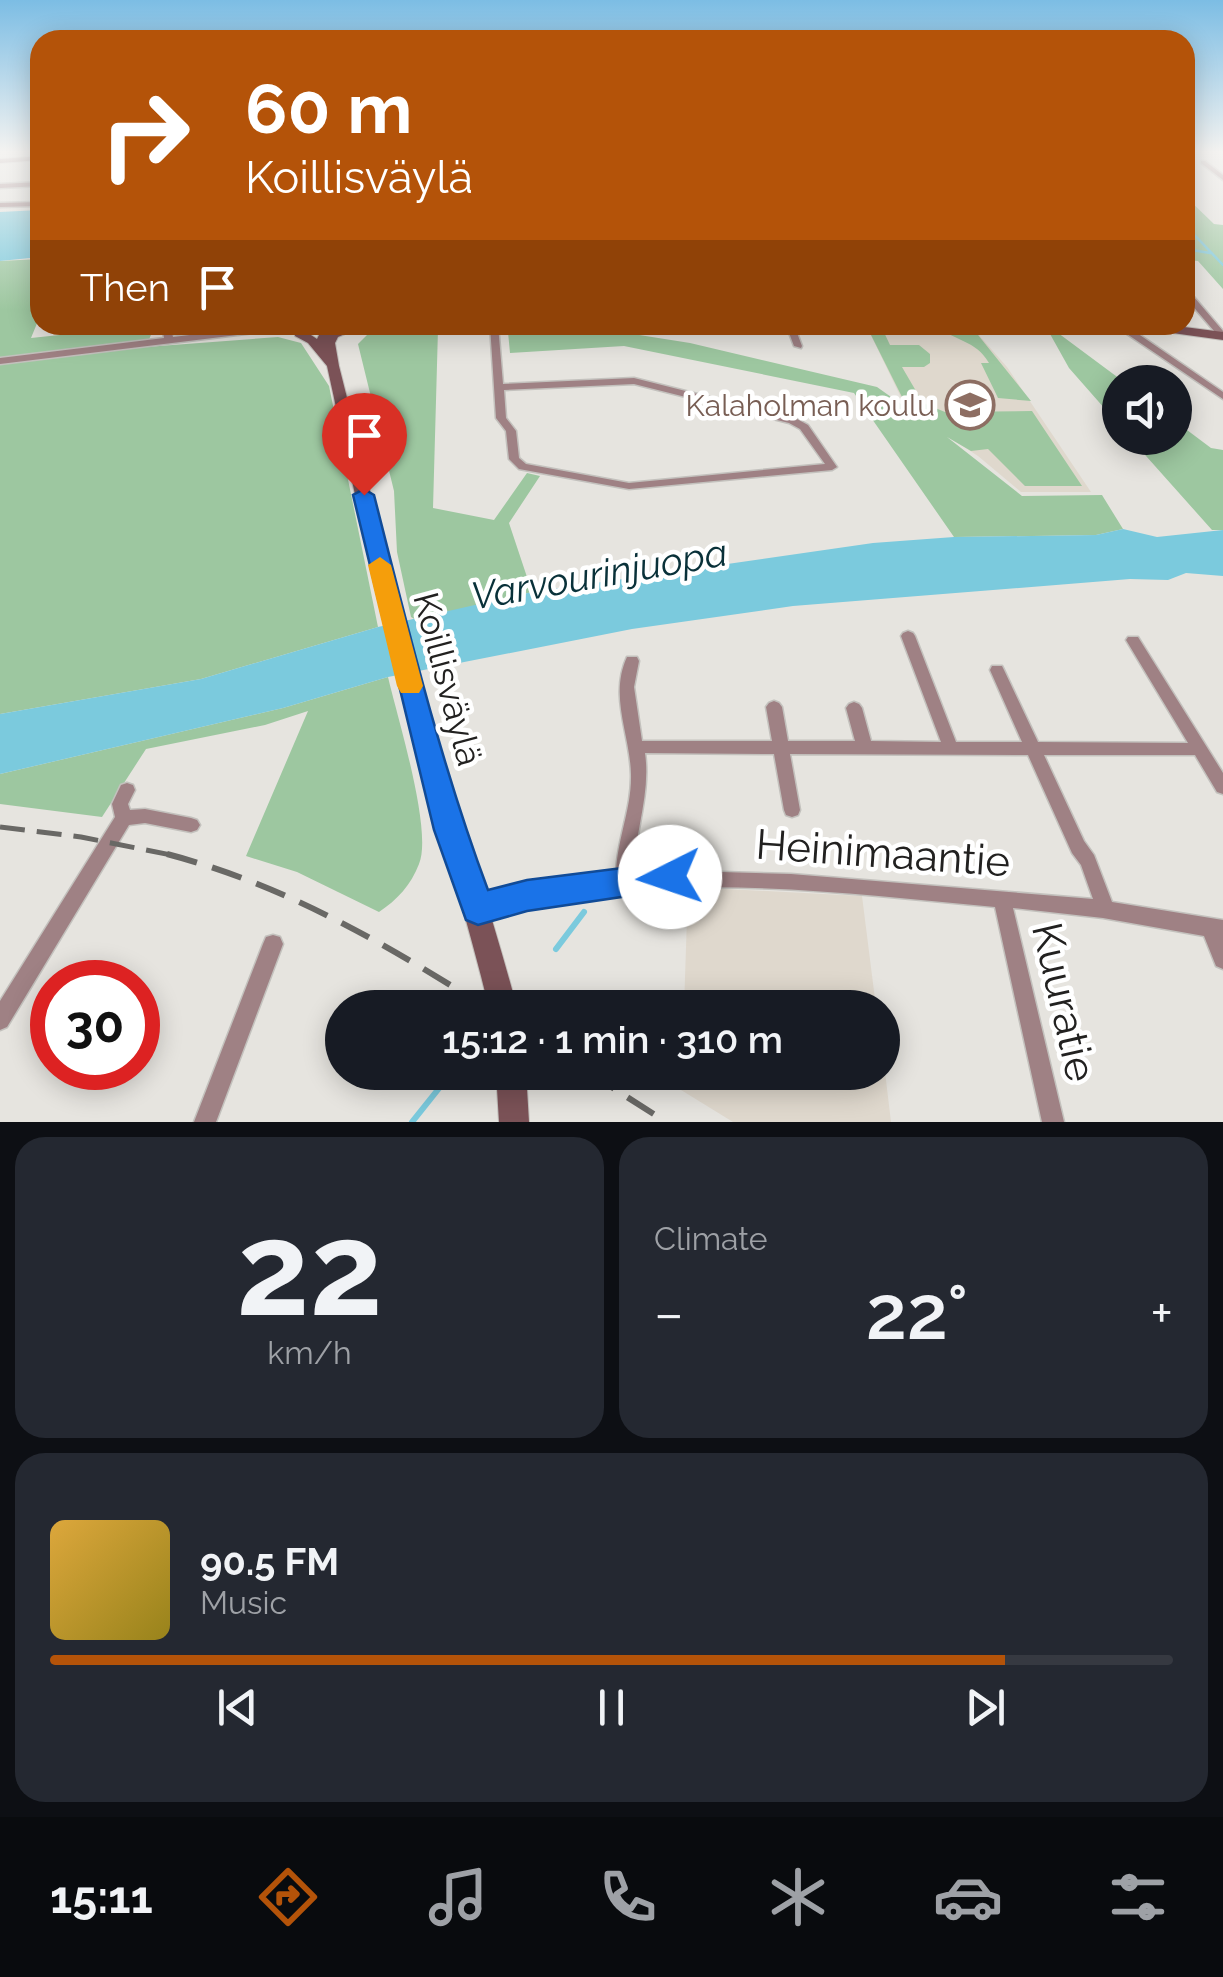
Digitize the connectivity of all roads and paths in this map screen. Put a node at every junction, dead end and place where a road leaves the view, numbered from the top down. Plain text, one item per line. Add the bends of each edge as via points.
1 (1195, 304) edge
2 (1195, 332) edge
3 (168, 335) edge
4 (226, 335) edge
5 (305, 335) edge
6 (327, 335) edge
7 (495, 335) edge
8 (794, 335) edge
9 (1134, 335) edge
10 (332, 336) joint
11 (1223, 336) edge
12 (169, 340) junction
13 (798, 346) dead end
14 (0, 361) edge
15 (333, 366) junction
16 (500, 388) junction
17 (1223, 396) edge
18 (908, 636) dead end
19 (1133, 640) dead end
20 (632, 661) dead end
21 (997, 670) dead end
22 (774, 707) dead end
23 (854, 708) dead end
24 (636, 747) junction
25 (780, 748) junction
26 (866, 748) junction
27 (950, 748) junction
28 (1033, 748) junction
29 (1198, 749) junction
30 (1223, 787) edge
31 (127, 790) dead end
32 (792, 810) dead end
33 (124, 818) junction
34 (191, 825) dead end
35 (625, 880) junction
36 (1002, 899) junction
37 (478, 909) junction
38 (1106, 910) junction
39 (1216, 929) edge
40 (273, 944) dead end
41 (1223, 960) edge
42 (499, 990) edge
43 (0, 1020) edge
44 (511, 1090) edge
45 (206, 1122) edge
46 (514, 1122) edge
47 (1053, 1122) edge

1 - 11 street
2 - 11 main road
3 - 12 street
4 - 12 street
5 - 15 main road, Koillisväylä
6 - 10 main road
7 - 16 street
8 - 13 street
9 - 17 street
10 - 15 main road, Koillisväylä
12 - 14 street
15 - 37 main road, Koillisväylä via 410,687
16 - 16 street via 514,459 536,470 630,486 832,467 793,421 698,395 617,380
18 - 27 street
19 - 29 street
20 - 24 street via 626,678
21 - 28 street
22 - 25 street
23 - 26 street
24 - 25 street
24 - 35 street via 637,799
25 - 26 street
25 - 32 street
26 - 27 street
27 - 28 street
28 - 29 street
28 - 38 street
29 - 30 street
31 - 33 street via 120,804
33 - 34 street
33 - 43 street
35 - 36 street, Heinimaantie via 715,878
35 - 37 street, Heinimaantie
36 - 38 street, Heinimaantie
36 - 47 street, Kuuratie
37 - 42 main road, Koillisväylä
38 - 39 street, Heinimaantie
39 - 41 street
40 - 45 street
44 - 46 main road

